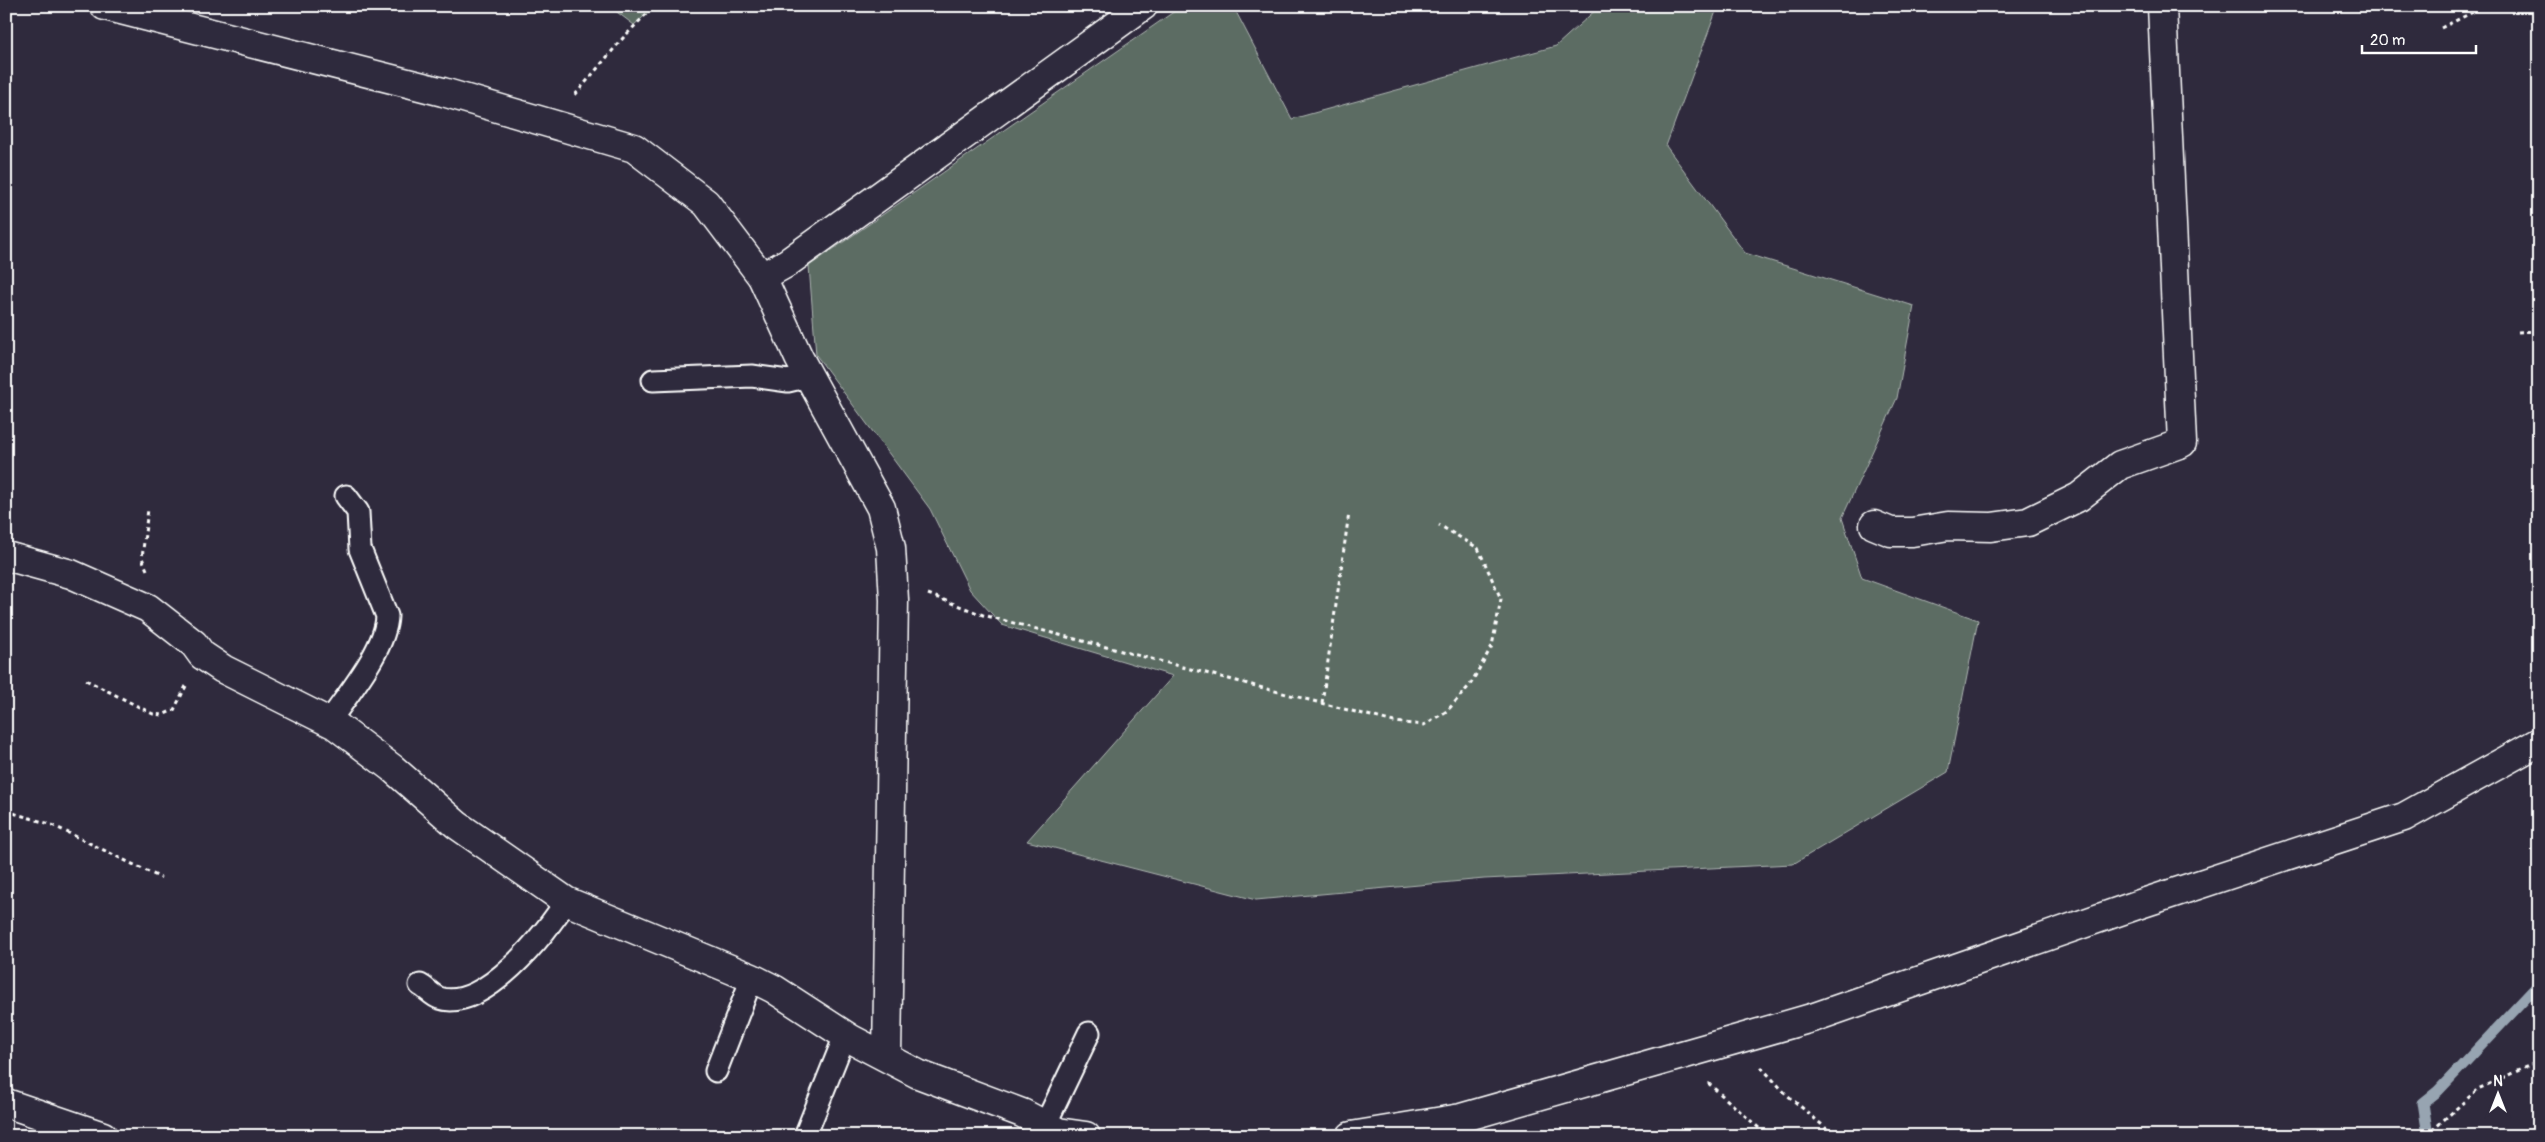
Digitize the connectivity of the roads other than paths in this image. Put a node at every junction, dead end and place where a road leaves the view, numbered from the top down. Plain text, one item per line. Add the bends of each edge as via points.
1 (105, 6) edge
2 (1143, 6) edge
3 (2162, 6) edge
4 (762, 277) junction
5 (809, 376) junction
6 (653, 380) dead end
7 (346, 496) dead end
8 (1874, 525) dead end
9 (6, 556) edge
10 (329, 722) junction
11 (2539, 742) edge
12 (566, 900) junction
13 (752, 978) junction
14 (420, 984) dead end
15 (1089, 1032) dead end
16 (845, 1036) junction
17 (887, 1056) junction
18 (716, 1071) dead end
19 (6, 1103) edge
20 (1054, 1131) edge
21 (103, 1136) edge
22 (805, 1136) edge
23 (1086, 1136) edge
24 (1351, 1136) edge

1 - 4 street via 314,58 634,148 706,203
2 - 4 street via 796,257
3 - 8 street via 2182,443 2120,465 2079,497 2028,522 1991,527 1948,526 1912,532 1891,532
4 - 5 street
5 - 6 lane via 788,381 752,376
5 - 17 street via 880,508 892,548
7 - 10 lane via 358,512 360,549 388,616 387,628 370,659
9 - 10 street via 71,574 148,608 223,669
10 - 12 street via 392,768 457,825
11 - 24 street via 2404,816 1824,1014 1461,1118
12 - 13 street
12 - 14 lane via 551,926 515,964 478,993 455,999 439,998
13 - 16 street
13 - 18 lane
15 - 20 lane
16 - 17 street
16 - 22 lane
17 - 20 street via 918,1074 1022,1113
19 - 21 street
20 - 23 street

